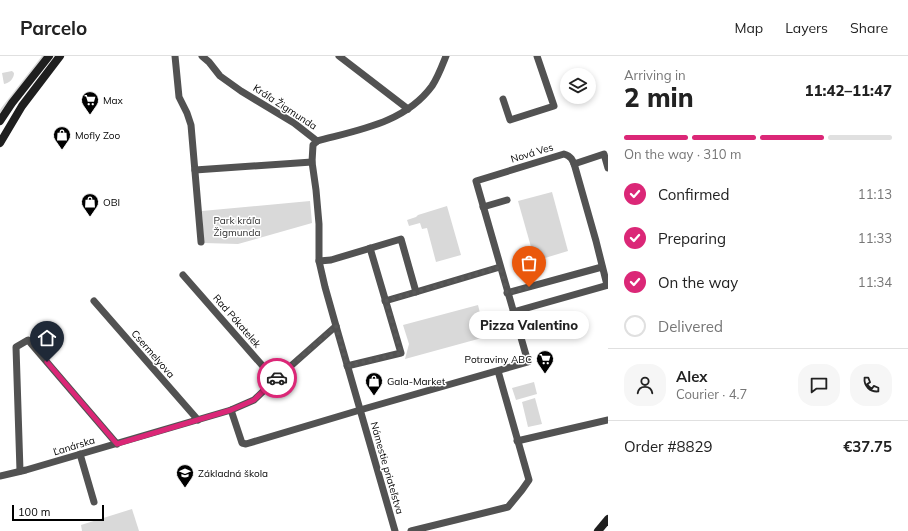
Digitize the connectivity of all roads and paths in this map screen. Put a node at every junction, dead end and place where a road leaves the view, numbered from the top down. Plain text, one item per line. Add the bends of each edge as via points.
1 (49, 56) edge
2 (60, 56) edge
3 (175, 56) edge
4 (202, 56) edge
5 (339, 56) edge
6 (446, 56) edge
7 (538, 56) edge
8 (503, 99) dead end
9 (408, 108) junction
10 (0, 121) edge
11 (317, 141) junction
12 (0, 143) edge
13 (312, 162) junction
14 (574, 164) junction
15 (608, 168) edge
16 (195, 170) junction
17 (507, 200) dead end
18 (483, 207) junction
19 (201, 242) dead end
20 (370, 248) junction
21 (320, 261) junction
22 (500, 267) junction
23 (602, 267) junction
24 (183, 275) dead end
25 (608, 285) edge
26 (416, 292) junction
27 (507, 293) junction
28 (94, 301) dead end
29 (386, 301) junction
30 (513, 312) junction
31 (336, 326) junction
32 (347, 366) junction
33 (498, 370) junction
34 (275, 380) junction
35 (231, 410) junction
36 (360, 410) junction
37 (198, 420) junction
38 (608, 420) edge
39 (517, 441) junction
40 (117, 444) junction
41 (80, 454) junction
42 (20, 471) junction
43 (0, 476) edge
44 (94, 502) dead end
45 (608, 519) edge
46 (395, 531) edge
47 (412, 531) edge
48 (598, 531) edge

1 - 10 main road
2 - 12 main road via 22,106
3 - 16 street via 179,97 191,125
4 - 11 street, Kráľa Žigmunda via 225,80 294,123
5 - 9 street
6 - 9 street, Kráľa Žigmunda via 432,86
7 - 8 street via 554,106 510,120
9 - 11 street, Kráľa Žigmunda via 384,122
11 - 13 street via 313,145
13 - 16 street
13 - 21 street
14 - 15 street via 604,154
14 - 18 street, Nová Ves via 570,157 564,154 476,181
14 - 23 street
16 - 19 street
17 - 18 street
18 - 22 street, Nová Ves
20 - 21 street
20 - 26 street via 401,239
20 - 29 street
21 - 31 street
22 - 26 street
22 - 27 street, Nová Ves
23 - 25 street
23 - 27 street
24 - 34 street, Rad Pókatelek
25 - 30 street
26 - 29 street
27 - 30 street, Nová Ves
28 - 37 street, Csermelyova
29 - 32 street via 401,353
30 - 33 street, Nová Ves via 528,362
31 - 32 street
31 - 34 street, Ľanárska
32 - 36 street
33 - 36 street, Nová Ves
33 - 39 street
34 - 35 street, Ľanárska via 254,400
35 - 36 street, Nová Ves via 242,443 246,444
35 - 37 street, Ľanárska
36 - 46 street, Námestie priateľstva
37 - 40 street, Ľanárska
38 - 39 street
39 - 47 street via 528,480 508,507
40 - 41 street, Ľanárska
40 - 42 street via 28,340 16,347
41 - 42 street, Ľanárska
41 - 44 street
42 - 43 street, Ľanárska
45 - 48 main road

